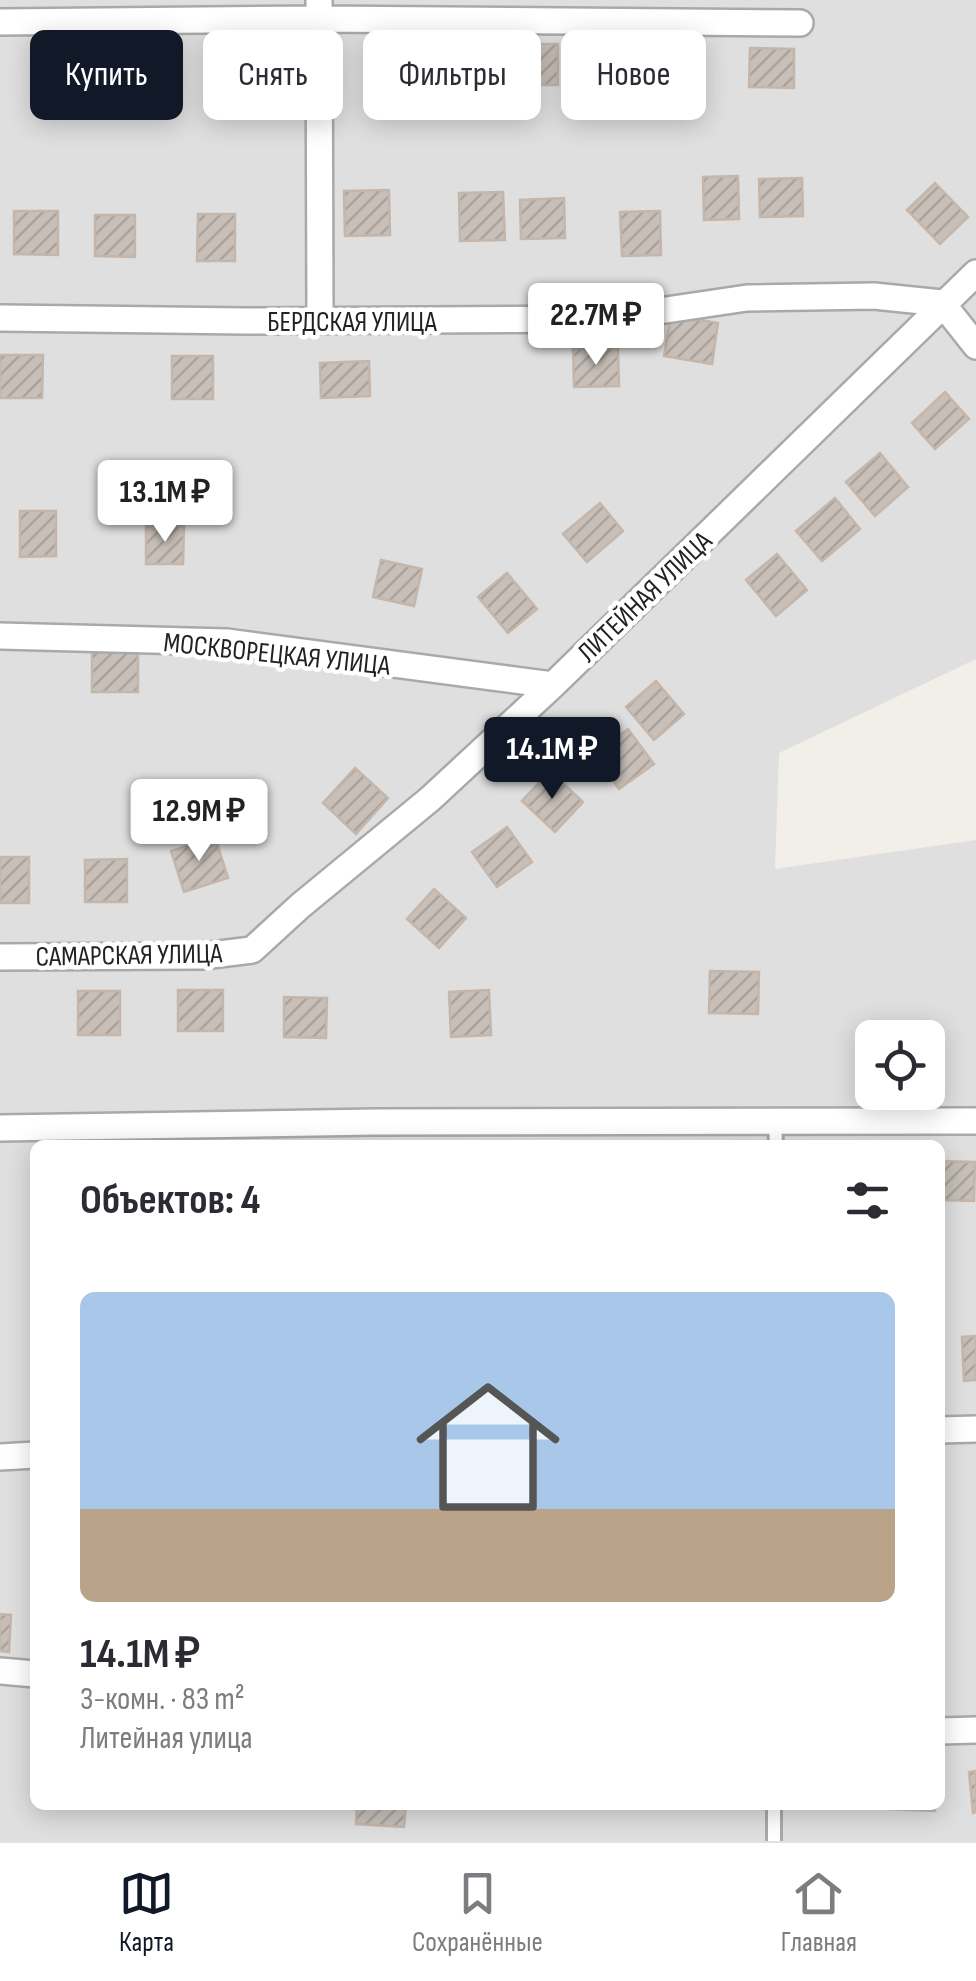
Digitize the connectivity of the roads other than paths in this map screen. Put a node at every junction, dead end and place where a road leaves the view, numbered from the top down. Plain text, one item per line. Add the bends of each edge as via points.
1 (319, 9) edge
2 (0, 22) edge
3 (800, 23) dead end
4 (976, 273) edge
5 (942, 303) junction
6 (0, 318) edge
7 (320, 321) junction
8 (976, 346) edge
9 (0, 636) edge
10 (553, 685) junction
11 (300, 906) joint
12 (0, 957) edge
13 (976, 1121) edge
14 (0, 1128) edge
15 (776, 1134) edge
16 (976, 1429) edge
17 (945, 1430) edge
18 (30, 1455) edge
19 (0, 1457) edge
20 (0, 1671) edge
21 (30, 1674) edge
22 (976, 1730) edge
23 (945, 1731) edge
24 (774, 1810) edge
25 (774, 1841) edge

1 - 2 street
1 - 3 street
1 - 7 street
4 - 5 street, ЛИТЕЙНАЯ УЛИЦА
5 - 7 street, БЕРДСКАЯ УЛИЦА via 874,296 746,298 605,319
5 - 8 street
5 - 10 street, ЛИТЕЙНАЯ УЛИЦА
6 - 7 street, БЕРДСКАЯ УЛИЦА
9 - 10 street, МОСКВОРЕЦКАЯ УЛИЦА via 228,642
10 - 11 street, ЛИТЕЙНАЯ УЛИЦА
11 - 12 street, САМАРСКАЯ УЛИЦА via 252,950
13 - 15 street
14 - 15 street via 374,1122
16 - 17 street
18 - 19 street
20 - 21 street
22 - 23 street
24 - 25 lane

